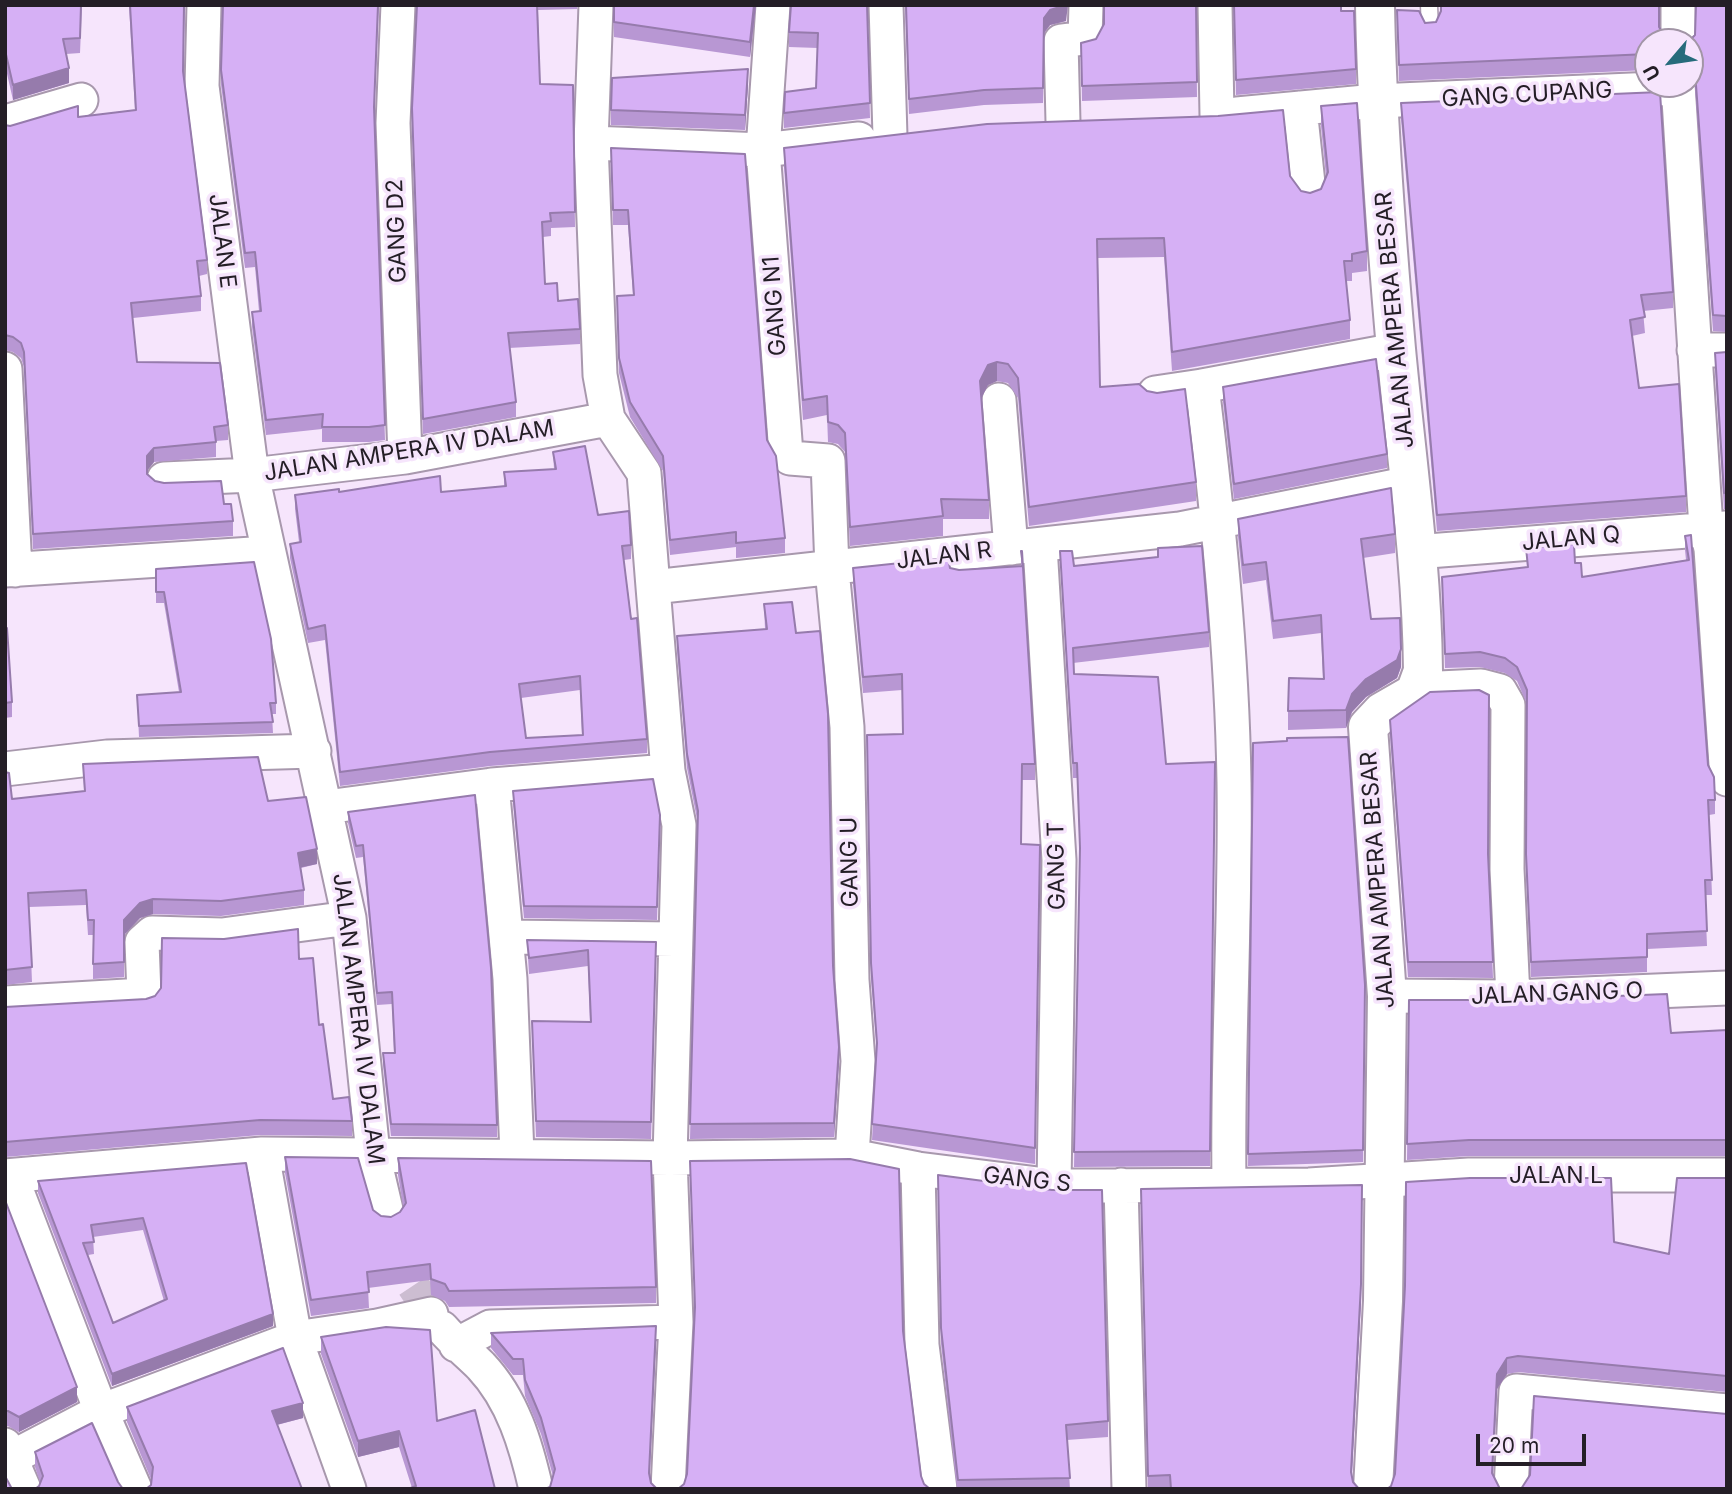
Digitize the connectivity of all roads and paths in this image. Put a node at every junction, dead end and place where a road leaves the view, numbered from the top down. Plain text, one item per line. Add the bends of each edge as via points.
1 (204, 5) edge
2 (398, 5) edge
3 (596, 5) edge
4 (773, 5) edge
5 (886, 5) edge
6 (1086, 5) edge
7 (1215, 5) edge
8 (1375, 5) edge
9 (1429, 5) edge
10 (1678, 5) edge
11 (1678, 28) edge
12 (1430, 30) edge
13 (1634, 88) edge
14 (1680, 98) edge
15 (81, 100) dead end
16 (1376, 101) junction
17 (1300, 108) junction
18 (5, 122) edge
19 (1063, 122) edge
20 (591, 143) junction
21 (763, 150) junction
22 (1309, 193) edge
23 (1396, 350) junction
24 (1711, 350) edge
25 (5, 369) edge
26 (1202, 386) junction
27 (1155, 393) edge
28 (999, 400) dead end
29 (608, 419) junction
30 (405, 457) junction
31 (252, 475) junction
32 (164, 479) dead end
33 (1411, 483) junction
34 (1218, 522) junction
35 (1716, 528) edge
36 (1025, 547) junction
37 (1415, 552) junction
38 (268, 554) junction
39 (832, 569) junction
40 (10, 570) edge
41 (653, 587) junction
42 (1418, 689) junction
43 (314, 751) junction
44 (5, 769) edge
45 (668, 771) junction
46 (1727, 779) edge
47 (492, 785) junction
48 (326, 807) junction
49 (349, 918) junction
50 (506, 937) junction
51 (674, 939) junction
52 (1727, 988) edge
53 (1388, 996) junction
54 (1513, 996) junction
55 (5, 1003) edge
56 (262, 1154) junction
57 (373, 1154) junction
58 (517, 1155) junction
59 (852, 1156) junction
60 (670, 1158) junction
61 (918, 1169) junction
62 (1727, 1175) edge
63 (8, 1176) edge
64 (1385, 1178) junction
65 (1229, 1184) junction
66 (1121, 1185) junction
67 (1054, 1186) junction
68 (387, 1214) tunnel mouth
69 (676, 1322) junction
70 (441, 1326) junction
71 (295, 1338) junction
72 (101, 1411) junction
73 (1727, 1412) edge
74 (7, 1454) edge
75 (24, 1489) edge
76 (135, 1489) edge
77 (349, 1489) edge
78 (536, 1489) edge
79 (668, 1489) edge
80 (940, 1489) edge
81 (1129, 1489) edge
82 (1373, 1489) edge
83 (1511, 1489) edge

1 - 31 street, JALAN E via 202,86
2 - 30 street, GANG D2 via 393,123
3 - 20 street
4 - 21 street, GANG N1
5 - 21 street via 904,134
6 - 19 street via 1086,38 1061,41
7 - 17 street, GANG CUPANG via 1204,117
8 - 16 street, JALAN AMPERA BESAR
9 - 12 lane
10 - 11 street
13 - 16 street, GANG CUPANG
14 - 24 street
15 - 18 street
16 - 17 street, GANG CUPANG
16 - 23 street, JALAN AMPERA BESAR
17 - 22 street
20 - 21 street
20 - 29 street via 600,375
21 - 39 street, GANG N1 via 786,454 828,461
23 - 26 street
23 - 33 street, JALAN AMPERA BESAR
24 - 35 street
25 - 40 street
26 - 27 street
26 - 34 street
28 - 36 street, GANG T
29 - 30 street, JALAN AMPERA IV DALAM
29 - 41 street via 644,473
30 - 31 street, JALAN AMPERA IV DALAM
31 - 32 street
31 - 38 street, JALAN AMPERA IV DALAM
33 - 34 street, JALAN R
33 - 37 street, JALAN AMPERA BESAR
34 - 36 street, JALAN R
34 - 65 street via 1234,781 1227,1056
35 - 37 street, JALAN Q
35 - 46 street via 1711,549
36 - 39 street, JALAN R
36 - 67 street, GANG T via 1059,860
37 - 42 street, JALAN AMPERA BESAR via 1422,656
38 - 40 street
38 - 43 street, JALAN AMPERA IV DALAM
39 - 41 street, JALAN R
39 - 59 street, GANG U via 847,727 858,1061
41 - 45 street
42 - 53 street, JALAN AMPERA BESAR via 1382,712 1361,738
42 - 54 street via 1481,686 1500,691 1508,705 1507,869
43 - 44 street via 107,757
43 - 48 street, JALAN AMPERA IV DALAM
45 - 47 street
45 - 51 street via 679,825
47 - 48 street
47 - 50 street
48 - 49 street, JALAN AMPERA IV DALAM
49 - 55 street via 222,935 152,933 142,942 144,995
49 - 57 street, JALAN AMPERA IV DALAM
50 - 51 street
50 - 58 street
51 - 60 street
52 - 54 street, JALAN GANG O
53 - 54 street, JALAN GANG O
53 - 64 street, JALAN AMPERA BESAR
56 - 57 street, GANG S
56 - 63 street, GANG S
56 - 71 street
57 - 58 street, GANG S
57 - 68 street, JALAN AMPERA IV DALAM
58 - 60 street, GANG S
59 - 60 street, GANG S
59 - 61 street, GANG S
60 - 69 street
61 - 67 street, GANG S
61 - 80 street via 922,1345
62 - 64 street, JALAN L
63 - 72 street
64 - 65 street, GANG S via 1310,1185
64 - 82 street, JALAN AMPERA BESAR
65 - 66 street, GANG S
66 - 67 street, GANG S
66 - 81 street
69 - 70 street
69 - 79 street
70 - 71 street via 377,1326
70 - 78 street via 482,1367 502,1395 524,1438
71 - 72 street
71 - 77 street
72 - 74 street
72 - 76 street
73 - 83 street via 1516,1391
74 - 75 street

